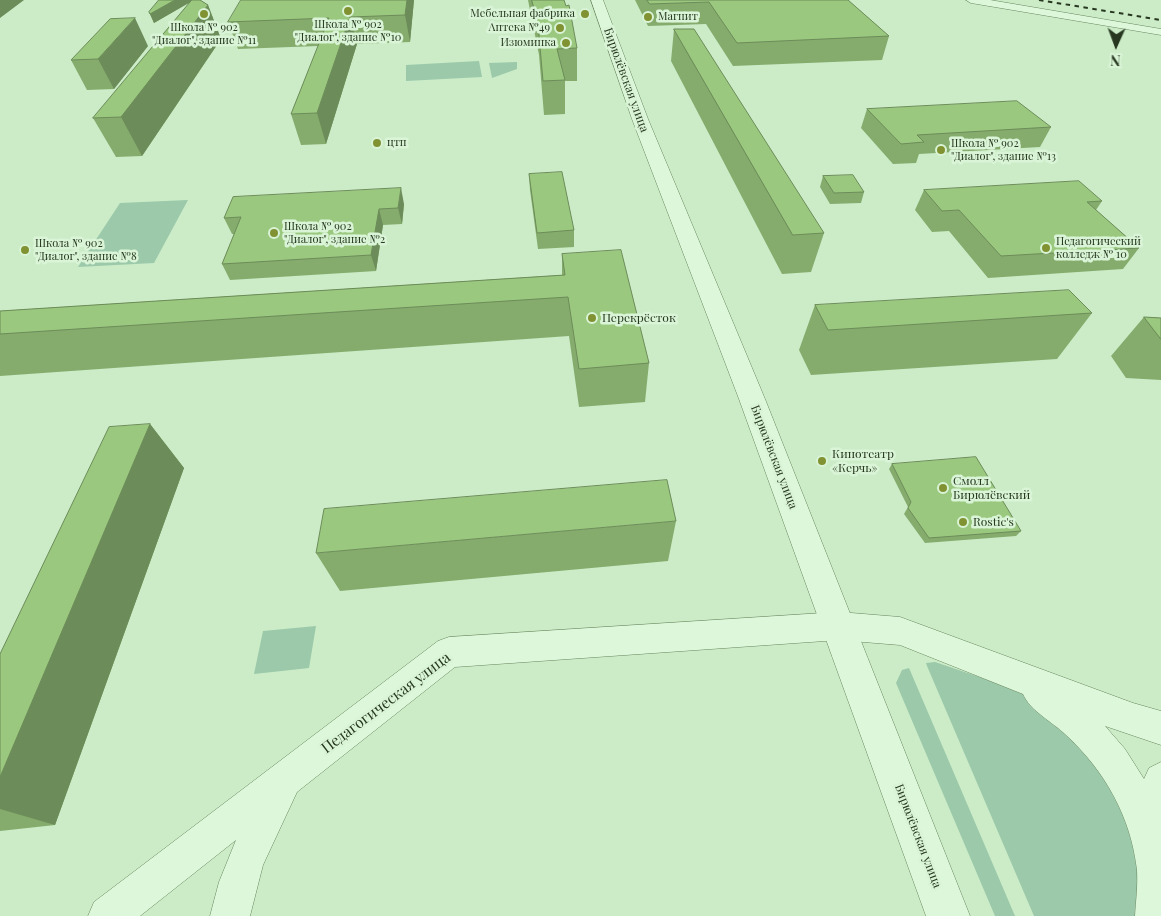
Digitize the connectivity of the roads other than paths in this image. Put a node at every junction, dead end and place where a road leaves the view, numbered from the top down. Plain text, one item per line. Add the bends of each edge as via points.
1 (597, 0) edge
2 (971, 0) edge
3 (1161, 32) edge
4 (839, 626) junction
5 (1009, 671) junction
6 (1161, 728) edge
7 (284, 780) junction
8 (1161, 780) edge
9 (1156, 876) junction
10 (108, 916) edge
11 (230, 916) edge
12 (948, 916) edge
13 (1155, 916) edge

1 - 4 street, Бирюлёвская улица via 643,127
2 - 3 street
4 - 5 street, Педагогическая улица via 900,631
4 - 7 street, Педагогическая улица via 449,652
4 - 12 street, Бирюлёвская улица
5 - 6 street
5 - 9 street via 1056,703 1110,756 1130,787 1142,816
7 - 10 street, Педагогическая улица
7 - 11 street via 258,832 234,896
8 - 9 street via 1157,793
9 - 13 street

